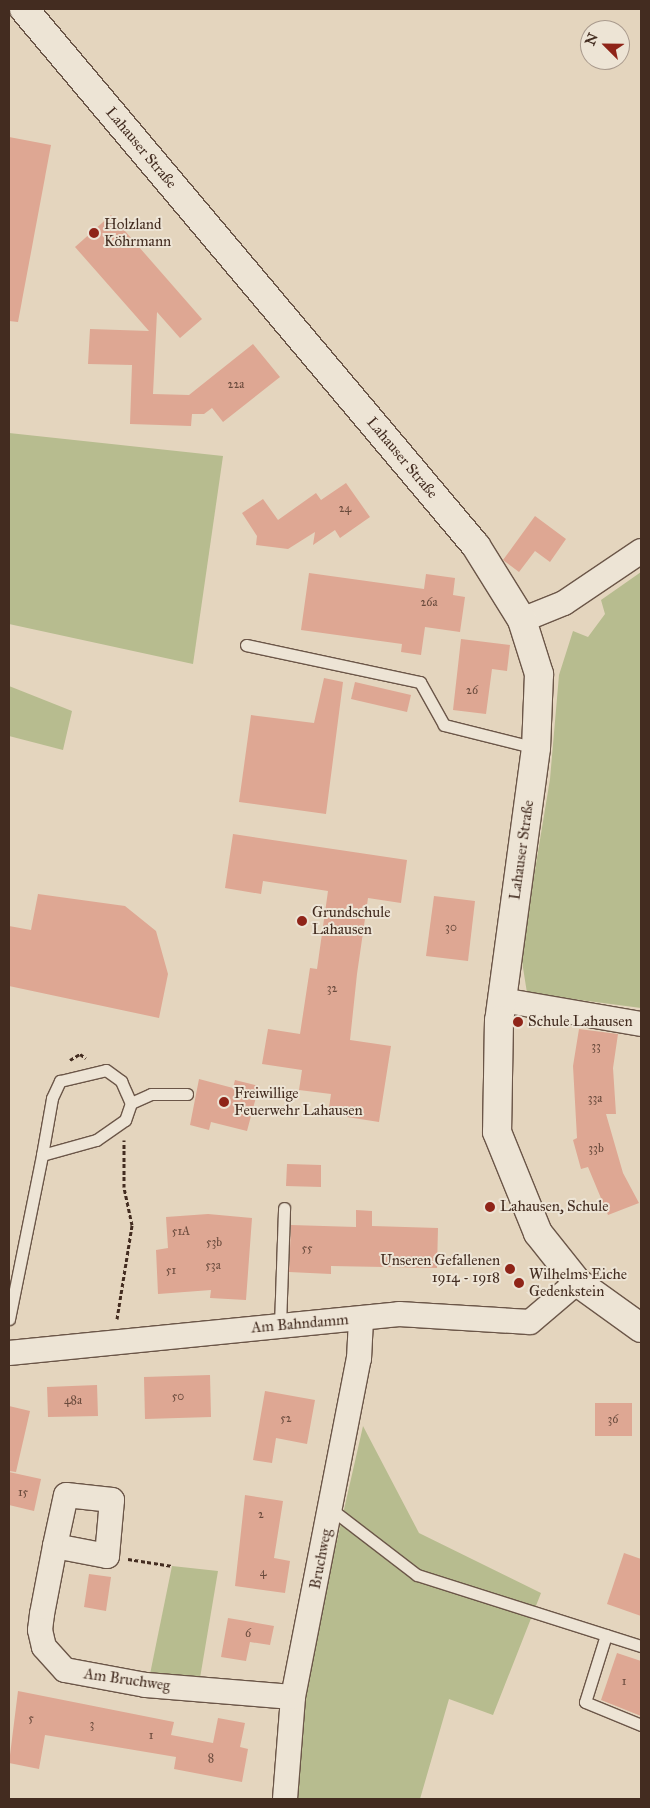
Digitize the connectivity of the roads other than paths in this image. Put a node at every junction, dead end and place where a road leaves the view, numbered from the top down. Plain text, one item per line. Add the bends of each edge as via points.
1 (24, 9) edge
2 (641, 551) edge
3 (522, 620) junction
4 (246, 645) dead end
5 (536, 748) junction
6 (502, 1000) junction
7 (641, 1024) edge
8 (187, 1094) dead end
9 (131, 1103) junction
10 (42, 1155) junction
11 (284, 1208) dead end
12 (577, 1282) junction
13 (9, 1319) edge
14 (361, 1319) junction
15 (280, 1325) junction
16 (641, 1328) edge
17 (9, 1353) edge
18 (331, 1509) junction
19 (55, 1546) junction
20 (606, 1635) junction
21 (641, 1646) edge
22 (293, 1697) junction
23 (641, 1725) edge
24 (285, 1799) edge

1 - 3 street, Lahauser Straße via 476,546
2 - 3 street via 564,603
3 - 5 street, Lahauser Straße via 539,674
4 - 5 lane via 420,682 444,725
5 - 6 street, Lahauser Straße
6 - 7 street
6 - 12 street, Lahauser Straße via 497,1132 538,1233
8 - 9 lane via 150,1094
9 - 10 lane via 125,1120 96,1140
9 - 10 lane via 121,1081 106,1070 60,1081 52,1098
10 - 13 lane
11 - 15 lane
12 - 14 street, Am Bahndamm via 530,1322 443,1314
12 - 16 street, Lahauser Straße
14 - 15 street, Am Bahndamm
14 - 18 street, Bruchweg via 359,1359
15 - 17 street, Am Bahndamm
18 - 20 lane via 417,1574
18 - 22 street, Bruchweg
19 - 19 street, Am Bruchweg via 66,1495 112,1500 107,1556
19 - 22 street, Am Bruchweg via 40,1630 44,1647 65,1670 146,1685
20 - 21 lane
20 - 23 lane via 585,1702
22 - 24 street, Bruchweg

